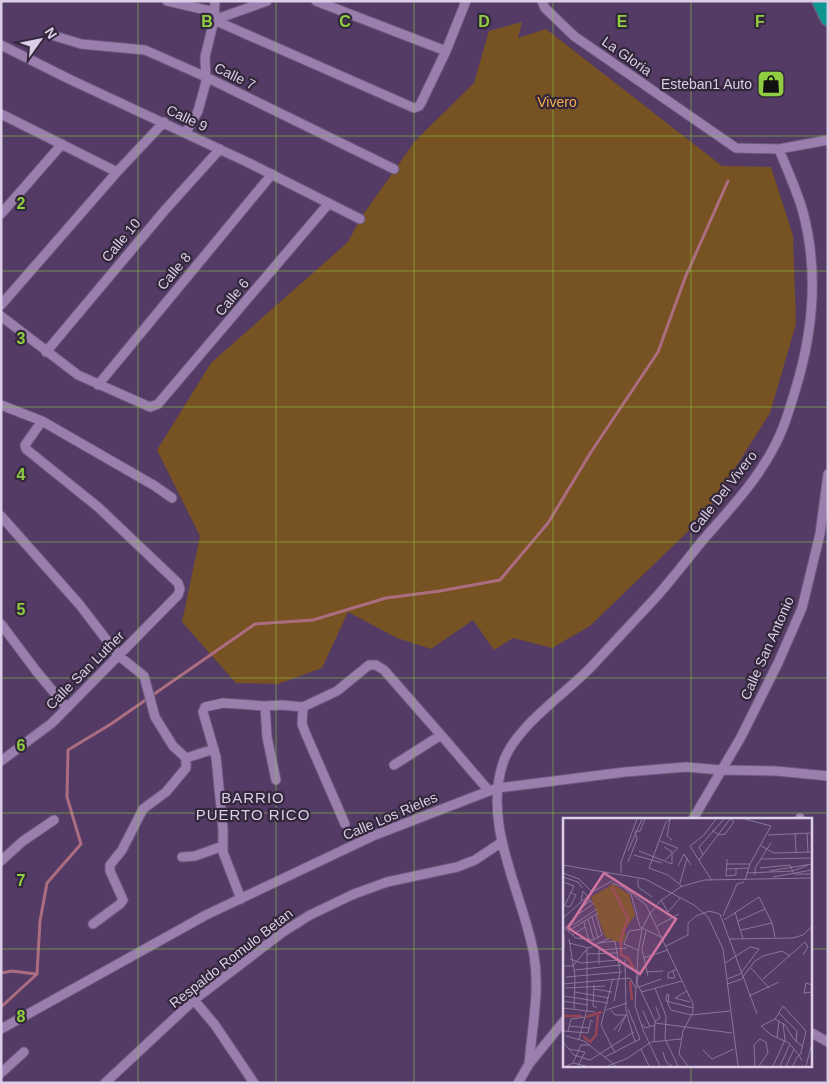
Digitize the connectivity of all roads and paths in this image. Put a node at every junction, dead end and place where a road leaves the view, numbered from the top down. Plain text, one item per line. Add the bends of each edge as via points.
1 (168, 1) edge
2 (215, 1) edge
3 (267, 1) edge
4 (316, 1) edge
5 (466, 1) edge
6 (542, 1) edge
7 (820, 1) edge
8 (215, 16) junction
9 (828, 18) edge
10 (55, 36) dead end
11 (1, 45) edge
12 (446, 51) junction
13 (206, 77) junction
14 (1, 114) edge
15 (164, 122) junction
16 (186, 132) junction
17 (828, 140) edge
18 (62, 144) junction
19 (220, 149) junction
20 (779, 149) junction
21 (394, 169) dead end
22 (117, 172) junction
23 (272, 174) junction
24 (329, 203) junction
25 (1, 214) edge
26 (360, 219) dead end
27 (1, 305) edge
28 (1, 316) edge
29 (46, 352) junction
30 (98, 385) junction
31 (1, 405) edge
32 (42, 421) junction
33 (828, 474) edge
34 (172, 498) dead end
35 (1, 516) edge
36 (1, 624) edge
37 (119, 656) junction
38 (265, 706) junction
39 (303, 707) junction
40 (68, 708) junction
41 (441, 734) junction
42 (214, 749) junction
43 (3, 756) edge
44 (186, 758) junction
45 (394, 765) dead end
46 (721, 770) junction
47 (828, 776) edge
48 (276, 780) dead end
49 (493, 790) junction
50 (694, 818) edge
51 (54, 820) dead end
52 (345, 824) dead end
53 (502, 842) junction
54 (223, 846) junction
55 (182, 857) dead end
56 (2, 859) edge
57 (241, 899) junction
58 (93, 924) dead end
59 (194, 1000) junction
60 (563, 1022) edge
61 (1, 1029) edge
62 (812, 1033) edge
63 (828, 1042) edge
64 (24, 1052) dead end
65 (529, 1064) junction
66 (1, 1073) edge
67 (104, 1083) edge
68 (254, 1083) edge
69 (518, 1083) edge

1 - 8 street
2 - 8 street
3 - 8 street
4 - 12 street
5 - 12 street
6 - 20 street, La Gloria via 545,8 574,36 736,148
7 - 9 highway
8 - 12 street via 414,108 419,106
8 - 13 street via 205,57
10 - 13 street, Calle 7 via 81,44 145,50
11 - 15 street, Calle 9
13 - 16 street via 198,111
13 - 21 street, Calle 7
14 - 18 street
15 - 16 street, Calle 9
15 - 22 street
16 - 19 street, Calle 9
17 - 20 street, La Gloria
18 - 22 street
18 - 25 street
19 - 23 street, Calle 9
19 - 29 street, Calle 10
20 - 49 street, Calle Del Vivero via 802,210 812,271 810,330 802,370 782,432 773,451 738,500 658,594 593,666 514,742
22 - 27 street
23 - 24 street, Calle 9
23 - 30 street, Calle 8
24 - 26 street, Calle 9
24 - 30 street, Calle 6 via 158,404 150,407
28 - 29 street
29 - 30 street
31 - 32 street
32 - 34 street
32 - 37 street, Calle San Luther via 25,447 98,507 178,583 180,589 178,595
33 - 46 street, Calle San Antonio via 820,534 802,608 778,663
35 - 37 street
36 - 40 street
37 - 40 street, Calle San Luther
37 - 44 street via 144,676 155,717 173,746
38 - 39 street
38 - 42 street via 223,703 205,707 203,712
38 - 48 street via 267,737
39 - 41 street via 337,691 372,664 384,670
39 - 52 street via 302,724
40 - 43 street, Calle San Luther via 52,723
41 - 45 street
41 - 49 street
42 - 44 street
42 - 54 street via 224,829
44 - 58 street via 186,768 166,792 143,810 122,850 110,865 123,900
46 - 47 street, Calle Los Rieles
46 - 49 street, Calle Los Rieles via 686,767 633,771
46 - 50 street, Calle San Antonio
49 - 53 street, Calle Del Vivero
49 - 57 street, Calle Los Rieles via 375,835
51 - 56 street
53 - 59 street, Respaldo Romulo Betan via 475,860 457,867 387,882 310,915
53 - 65 street, Calle Del Vivero via 534,957 536,989
54 - 55 street
54 - 57 street
57 - 61 street, Calle Los Rieles
59 - 67 street, Respaldo Romulo Betan
59 - 68 street
60 - 65 street
62 - 63 street
64 - 66 street
65 - 69 street

